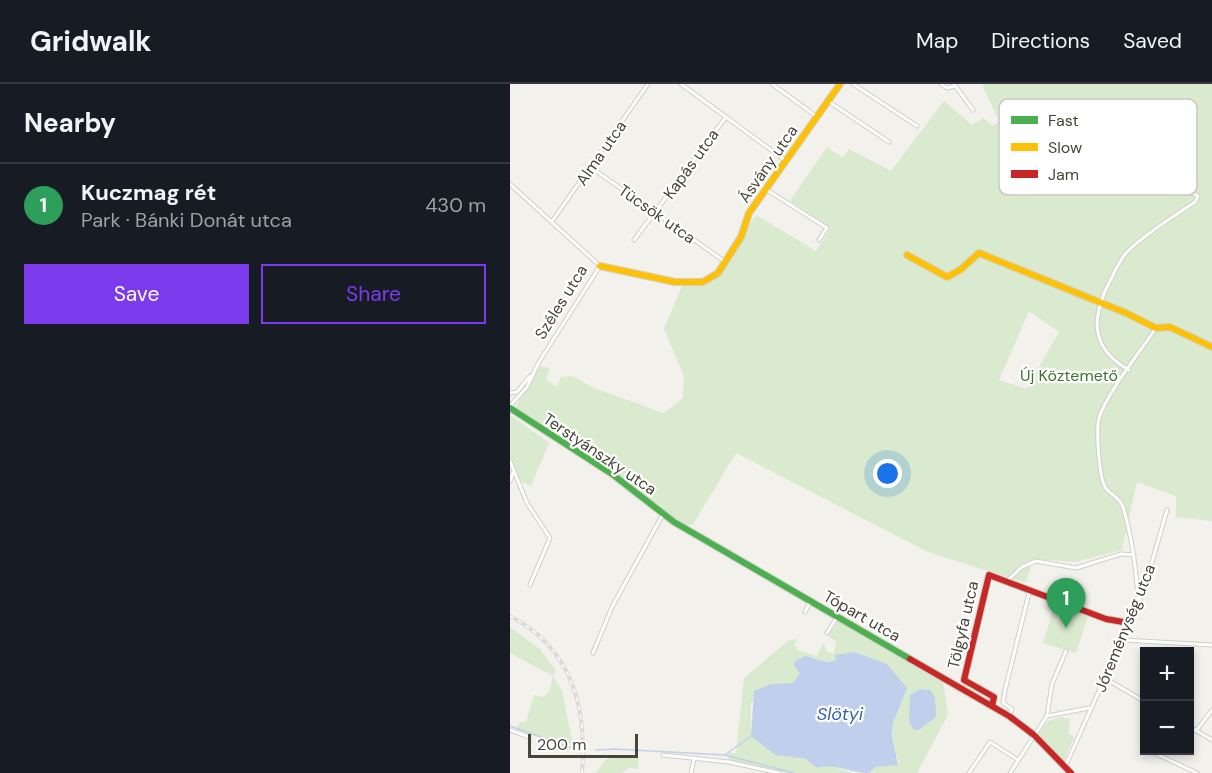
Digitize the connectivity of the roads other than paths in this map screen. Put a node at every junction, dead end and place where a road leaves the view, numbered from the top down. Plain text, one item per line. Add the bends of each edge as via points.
1 (648, 84) edge
2 (681, 84) edge
3 (772, 84) edge
4 (840, 84) edge
5 (853, 84) edge
6 (941, 84) edge
7 (954, 85) edge
8 (828, 101) junction
9 (973, 110) dead end
10 (726, 117) junction
11 (817, 117) junction
12 (917, 126) dead end
13 (889, 142) dead end
14 (786, 161) junction
15 (589, 166) junction
16 (510, 184) edge
17 (767, 190) junction
18 (1196, 195) edge
19 (655, 213) junction
20 (553, 221) junction
21 (634, 240) dead end
22 (819, 240) dead end
23 (907, 255) dead end
24 (724, 261) junction
25 (600, 266) junction
26 (1099, 303) junction
27 (1156, 328) junction
28 (1212, 347) edge
29 (1129, 370) junction
30 (531, 375) junction
31 (510, 393) edge
32 (510, 407) edge
33 (510, 461) edge
34 (514, 472) junction
35 (510, 481) edge
36 (1167, 510) dead end
37 (663, 514) junction
38 (674, 522) joint
39 (1134, 555) junction
40 (1008, 580) junction
41 (530, 585) dead end
42 (1029, 589) junction
43 (1138, 598) junction
44 (810, 602) junction
45 (805, 612) dead end
46 (837, 617) junction
47 (1129, 624) junction
48 (826, 633) dead end
49 (1123, 640) junction
50 (1212, 645) edge
51 (1066, 651) dead end
52 (593, 654) dead end
53 (1106, 679) junction
54 (994, 697) junction
55 (1140, 699) edge
56 (1003, 703) junction
57 (992, 706) junction
58 (1089, 708) junction
59 (1212, 710) edge
60 (1009, 716) junction
61 (1047, 716) junction
62 (510, 730) edge
63 (1196, 731) joint
64 (1034, 735) junction
65 (529, 737) dead end
66 (1212, 740) edge
67 (664, 755) dead end
68 (1159, 755) edge
69 (694, 759) junction
70 (1018, 760) junction
71 (1065, 767) junction
72 (691, 773) edge
73 (779, 773) edge
74 (969, 773) edge
75 (1010, 773) edge
76 (1071, 773) edge
77 (1197, 773) edge

1 - 15 street, Alma utca
2 - 10 street
3 - 11 street
4 - 8 street, Ásvány utca
5 - 12 street
6 - 7 street via 947,88
7 - 9 street
8 - 11 street, Ásvány utca
8 - 13 street
10 - 14 street
10 - 19 street, Kapás utca
11 - 14 street, Ásvány utca
14 - 17 street, Ásvány utca
15 - 19 street, Tücsök utca
15 - 20 street, Alma utca
16 - 20 street
17 - 22 street via 827,228
17 - 24 street, Ásvány utca via 749,213 742,238
18 - 26 street via 1195,202 1129,250
19 - 21 street, Kapás utca
19 - 24 street, Tücsök utca
20 - 25 street
23 - 26 street via 947,277 957,275 979,253
24 - 25 street, Széles utca via 714,277 679,284 620,267
25 - 30 street, Széles utca
26 - 27 street
26 - 29 street via 1096,323 1101,343 1118,364
27 - 28 street via 1170,327
27 - 29 street
29 - 39 street via 1100,415 1098,426 1104,484 1123,507
30 - 31 street via 517,392
30 - 32 street, Széles utca via 523,393
32 - 37 street, Terstyánszky utca via 612,474
33 - 34 street
34 - 35 street
34 - 41 street via 527,503 550,538
36 - 43 street, Jóreménység utca
37 - 38 street, Terstyánszky utca
37 - 52 street via 612,607
38 - 44 street, Tópart utca
39 - 40 street via 1120,554 1076,568 1036,561
39 - 43 street
40 - 42 street
40 - 54 street, Tölgyfa utca via 989,575 964,680
42 - 47 street
42 - 56 street
43 - 47 street, Jóreménység utca
44 - 45 street
44 - 46 street, Tópart utca
46 - 48 street
46 - 57 street, Tópart utca
47 - 49 street, Jóreménység utca
49 - 50 street
49 - 53 street, Jóreménység utca
51 - 61 street via 1053,684
53 - 55 street
53 - 58 street, Jóreménység utca
54 - 56 street
54 - 57 street
56 - 60 street via 1012,709
57 - 60 street, Tópart utca
58 - 61 street, Jóreménység utca
58 - 71 street, Jóreménység utca via 1088,719
59 - 63 street
60 - 64 street, Tópart utca
61 - 64 street
62 - 65 street
63 - 66 street
64 - 70 street
64 - 71 street, Tópart utca
67 - 69 street
68 - 77 street
69 - 72 street
69 - 73 street
70 - 74 street via 991,742
70 - 75 street
71 - 76 street, Tópart utca

